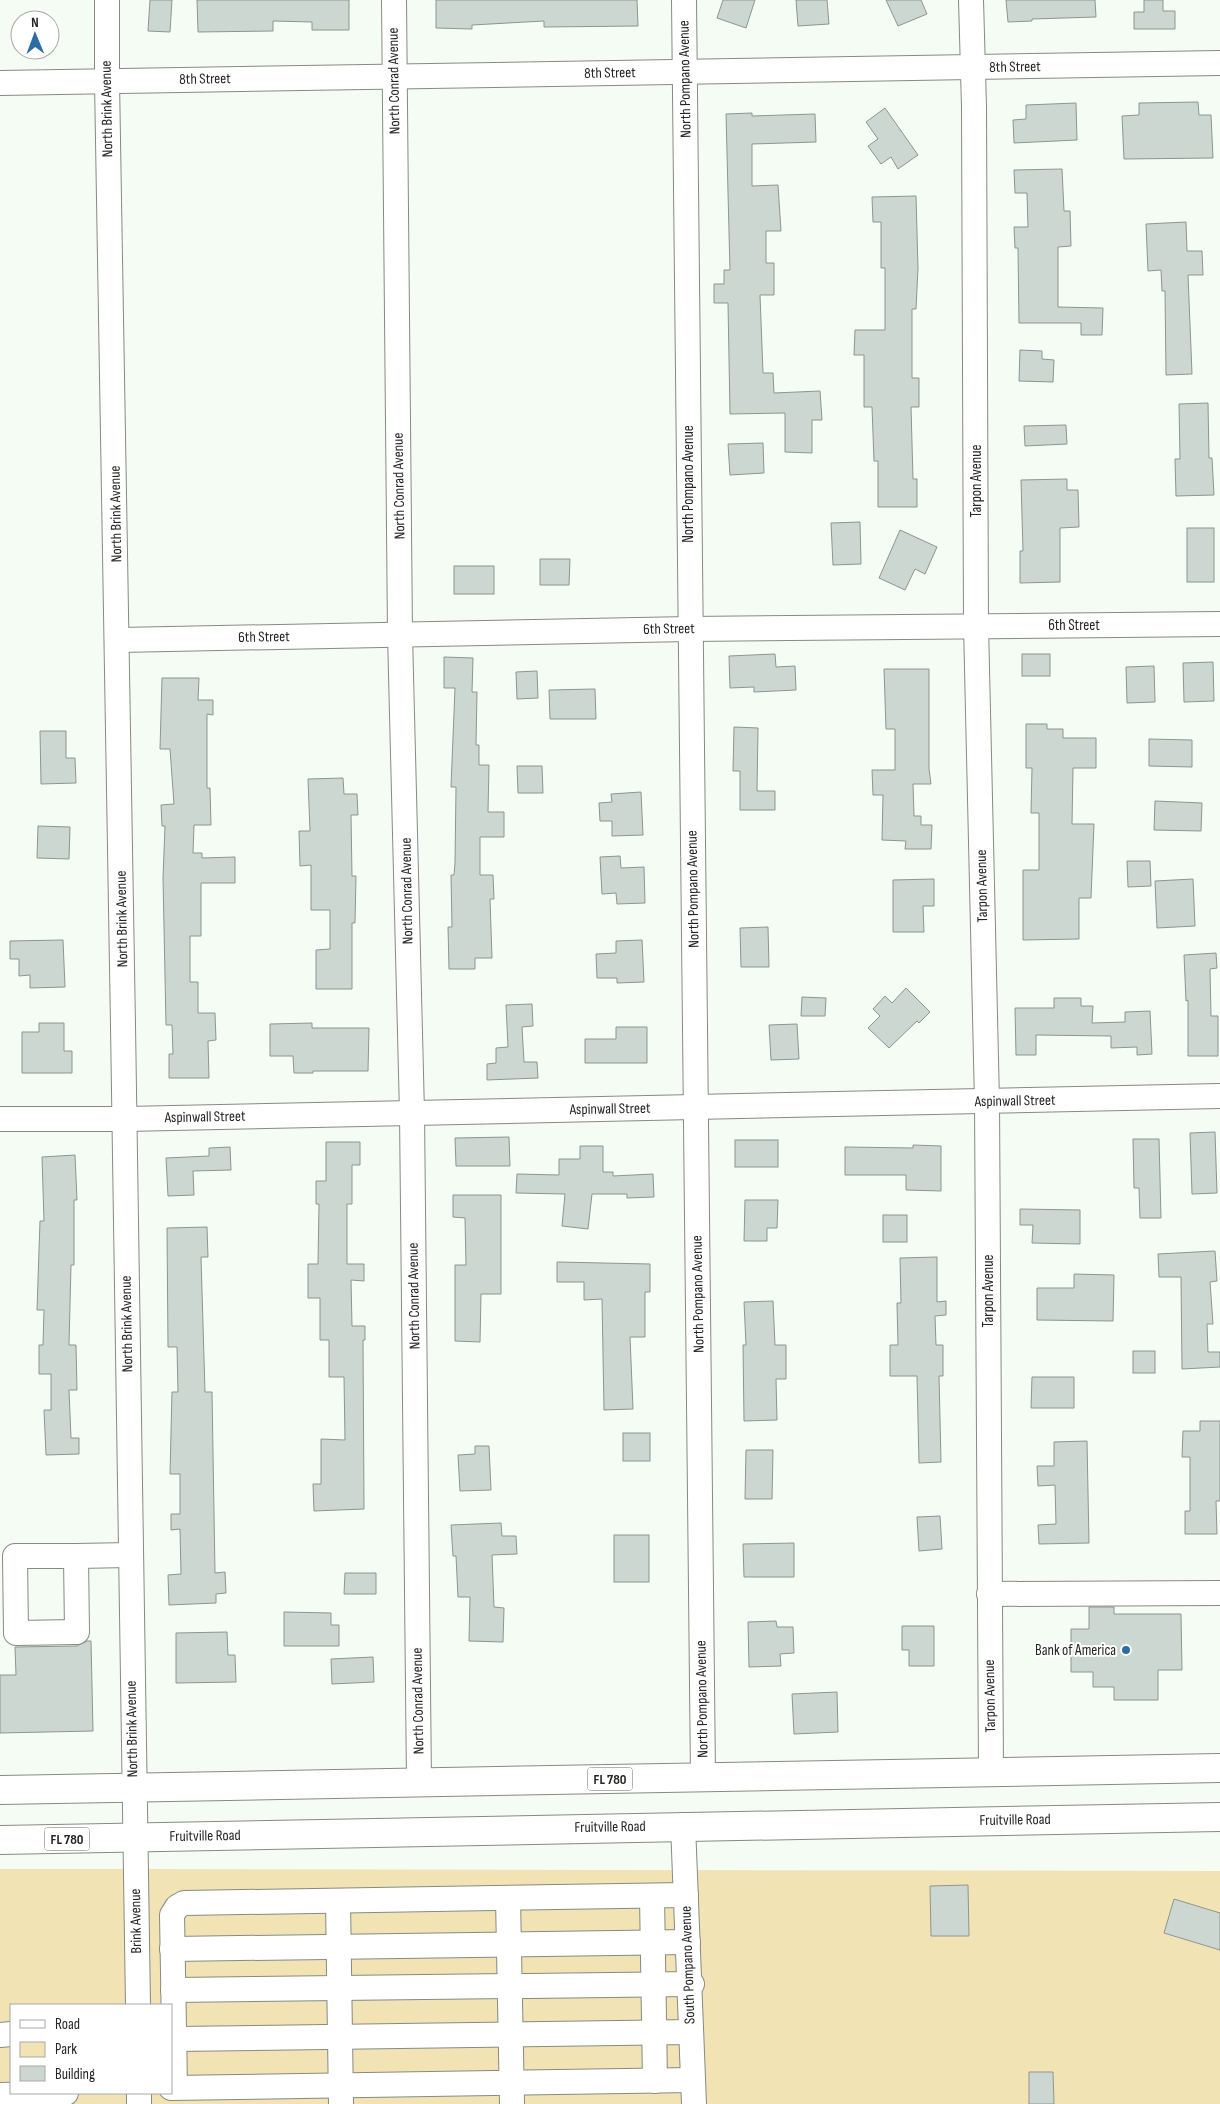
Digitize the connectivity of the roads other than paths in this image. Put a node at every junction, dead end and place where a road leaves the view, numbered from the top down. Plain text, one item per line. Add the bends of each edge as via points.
1 (107, 0) edge
2 (394, 0) edge
3 (684, 0) edge
4 (971, 0) edge
5 (1220, 63) edge
6 (972, 68) junction
7 (684, 72) junction
8 (394, 76) junction
9 (106, 81) junction
10 (0, 83) edge
11 (1220, 624) edge
12 (976, 625) junction
13 (689, 629) junction
14 (400, 634) junction
15 (119, 640) junction
16 (1220, 1096) edge
17 (987, 1102) junction
18 (696, 1107) junction
19 (412, 1113) junction
20 (0, 1119) edge
21 (125, 1119) junction
22 (130, 1555) junction
23 (76, 1556) dead end
24 (989, 1594) junction
25 (1220, 1594) edge
26 (1220, 1768) edge
27 (990, 1772) junction
28 (703, 1777) junction
29 (419, 1783) junction
30 (132, 1788) junction
31 (0, 1790) edge
32 (1220, 1817) edge
33 (683, 1825) junction
34 (134, 1838) junction
35 (0, 1840) edge
36 (686, 1895) junction
37 (652, 1896) junction
38 (508, 1898) junction
39 (338, 1901) junction
40 (688, 1942) junction
41 (653, 1943) junction
42 (509, 1945) junction
43 (339, 1947) junction
44 (172, 1949) junction
45 (654, 1984) junction
46 (690, 1984) junction
47 (510, 1986) junction
48 (340, 1988) junction
49 (173, 1990) junction
50 (138, 2004) edge
51 (691, 2032) junction
52 (654, 2033) junction
53 (510, 2035) junction
54 (340, 2037) junction
55 (174, 2039) junction
56 (692, 2080) junction
57 (655, 2081) junction
58 (173, 2088) edge
59 (511, 2093) edge
60 (341, 2095) edge
61 (694, 2104) edge

1 - 9 street, North Brink Avenue
2 - 8 street, North Conrad Avenue
3 - 7 street, North Pompano Avenue
4 - 6 street, Tarpon Avenue
5 - 6 street, 8th Street
6 - 7 street, 8th Street
6 - 12 street, Tarpon Avenue
7 - 8 street, 8th Street
7 - 13 street, North Pompano Avenue
8 - 9 street, 8th Street
8 - 14 street, North Conrad Avenue
9 - 10 street, 8th Street
9 - 15 street, North Brink Avenue
11 - 12 street, 6th Street
12 - 13 street, 6th Street
12 - 17 street, Tarpon Avenue
13 - 14 street, 6th Street
13 - 18 street, North Pompano Avenue
14 - 15 street, 6th Street
14 - 19 street, North Conrad Avenue
15 - 21 street, North Brink Avenue
16 - 17 street, Aspinwall Street
17 - 18 street, Aspinwall Street
17 - 24 street, Tarpon Avenue
18 - 19 street, Aspinwall Street
18 - 28 street, North Pompano Avenue
19 - 21 street, Aspinwall Street
19 - 29 street, North Conrad Avenue
20 - 21 street, Aspinwall Street
21 - 22 street, North Brink Avenue
22 - 23 street
22 - 30 street, North Brink Avenue
24 - 25 street
24 - 27 street, Tarpon Avenue
26 - 27 main road, FL 780
27 - 28 main road, FL 780
28 - 29 main road, FL 780
29 - 30 main road, FL 780
30 - 31 main road, FL 780
30 - 34 street, North Brink Avenue
32 - 33 main road, Fruitville Road / FL 780
33 - 34 main road, Fruitville Road / FL 780
33 - 36 street, South Pompano Avenue
34 - 35 main road, Fruitville Road / FL 780
34 - 50 street, Brink Avenue
36 - 37 street
36 - 40 street, South Pompano Avenue
37 - 38 street
37 - 41 street
38 - 39 street
38 - 42 street
39 - 43 street
39 - 44 street via 184,1903 172,1915
40 - 41 street
40 - 46 street, South Pompano Avenue
41 - 42 street
41 - 45 street
42 - 43 street
42 - 47 street
43 - 44 street
43 - 48 street
44 - 49 street
45 - 46 street
45 - 47 street
45 - 52 street
46 - 51 street, South Pompano Avenue
47 - 48 street
47 - 53 street
48 - 49 street
48 - 54 street
49 - 55 street
51 - 52 street
51 - 56 street, South Pompano Avenue
52 - 53 street
52 - 57 street
53 - 54 street
53 - 59 street
54 - 55 street
54 - 60 street
55 - 58 street
56 - 57 street
56 - 61 street, South Pompano Avenue
57 - 59 street
58 - 60 street
59 - 60 street

